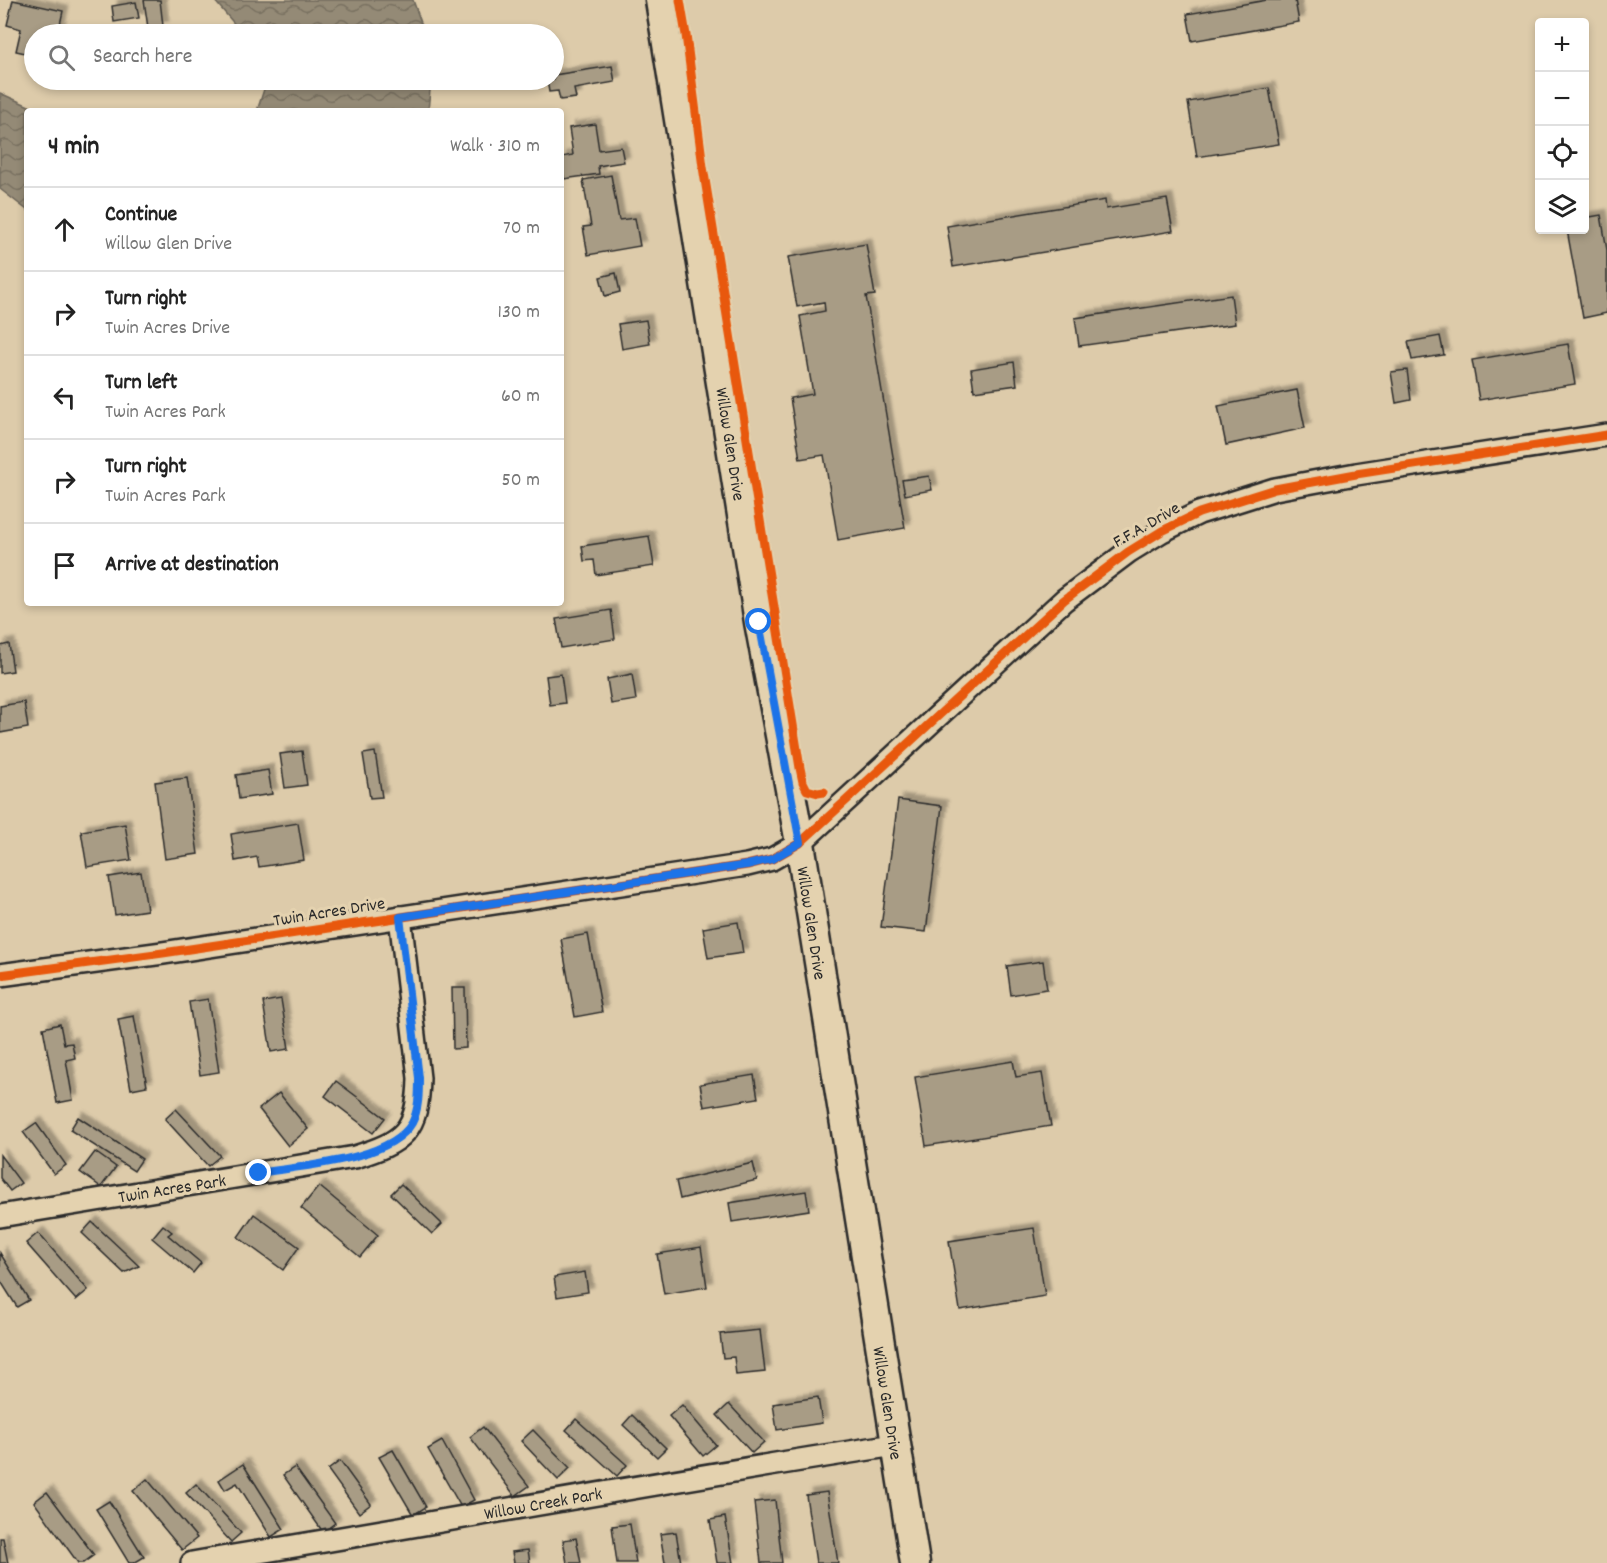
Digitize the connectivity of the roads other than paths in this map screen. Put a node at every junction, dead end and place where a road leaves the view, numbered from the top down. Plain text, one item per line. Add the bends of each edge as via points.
1 (660, 0) edge
2 (1607, 435) edge
3 (800, 843) junction
4 (400, 917) junction
5 (0, 975) edge
6 (0, 1216) edge
7 (895, 1445) junction
8 (192, 1563) edge
9 (915, 1563) edge

1 - 3 main road, Willow Glen Drive via 759,622
2 - 3 street, F.F.A. Drive via 1275,489 1199,513 1162,531 1064,600
3 - 4 street, Twin Acres Drive via 772,859 747,865
3 - 7 main road, Willow Glen Drive
4 - 5 street, Twin Acres Drive
4 - 6 street, Twin Acres Park via 419,1099 412,1122 395,1142 355,1157
7 - 8 street, Willow Creek Park
7 - 9 main road, Willow Glen Drive

